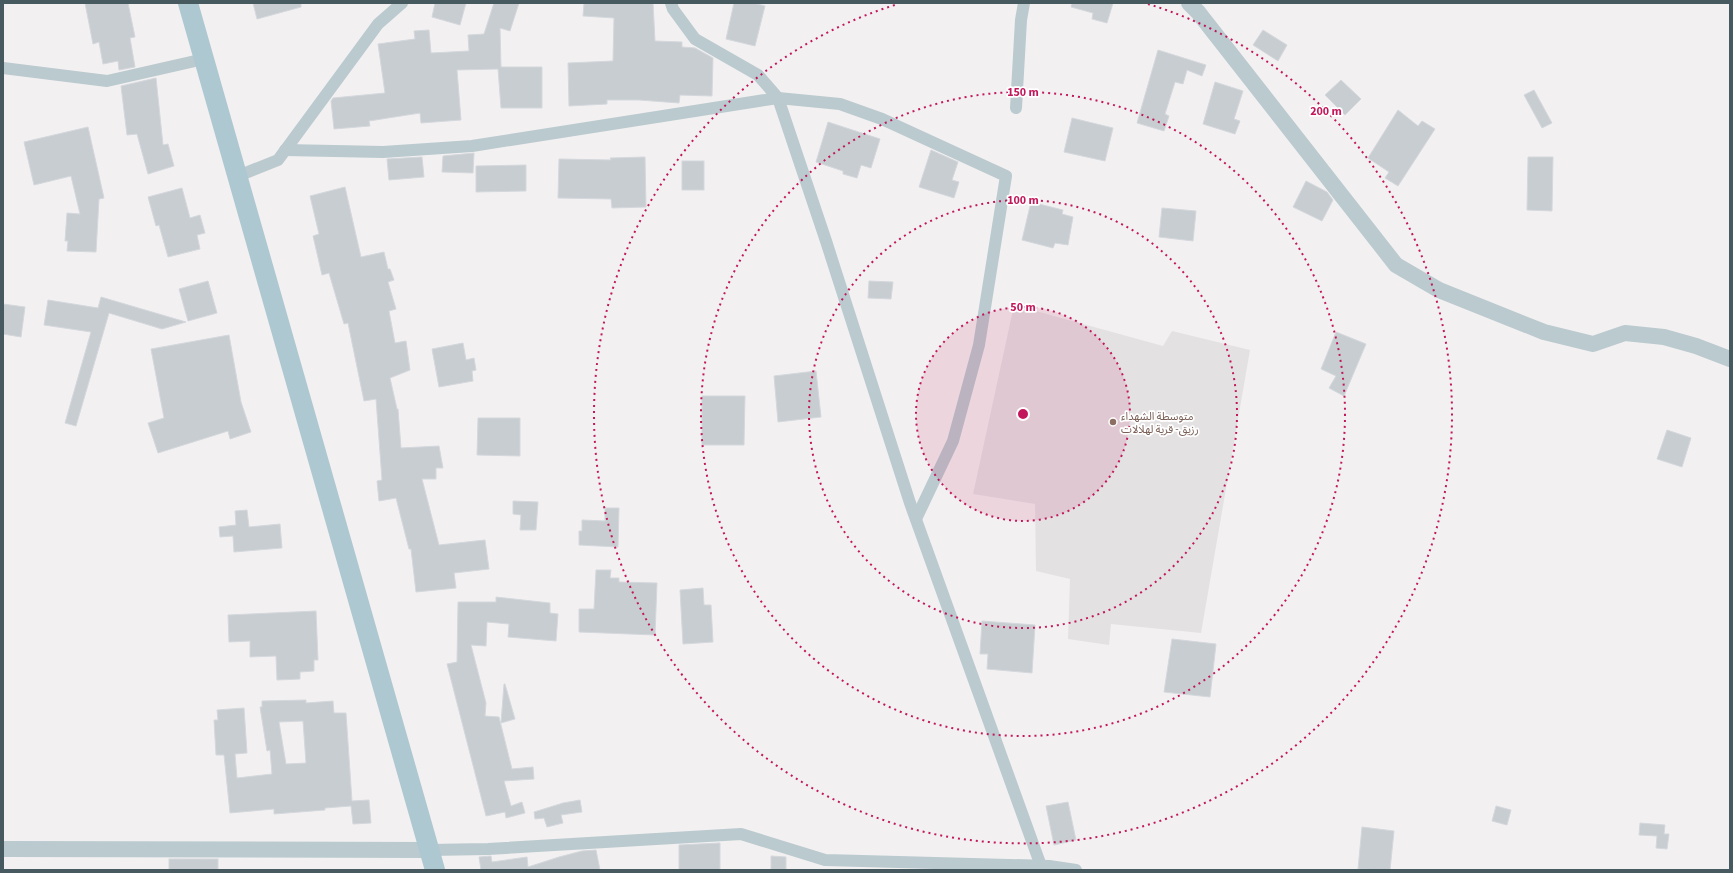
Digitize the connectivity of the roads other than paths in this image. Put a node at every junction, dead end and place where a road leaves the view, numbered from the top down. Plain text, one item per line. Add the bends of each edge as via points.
1 (188, 3) edge
2 (402, 3) edge
3 (672, 3) edge
4 (1024, 3) edge
5 (1189, 3) edge
6 (204, 59) junction
7 (3, 68) edge
8 (778, 98) junction
9 (1016, 108) dead end
10 (285, 150) junction
11 (238, 176) junction
12 (1730, 359) edge
13 (916, 519) junction
14 (3, 849) edge
15 (429, 850) junction
16 (1041, 866) junction
17 (435, 870) edge
18 (1076, 870) edge

1 - 6 main road
2 - 10 street via 378,24
3 - 8 street via 673,9 695,38 758,75
4 - 9 street
5 - 12 street via 1396,265 1439,290 1544,332 1593,344 1625,333 1664,337
6 - 7 street via 107,81
6 - 11 main road
8 - 10 street via 472,146 383,152
8 - 13 street
8 - 13 street via 840,104 882,118 1006,176 979,345 953,441
10 - 11 street via 278,160
11 - 15 main road
13 - 16 street
14 - 15 street
15 - 16 street via 488,849 741,834 825,860
15 - 17 main road
16 - 18 street

